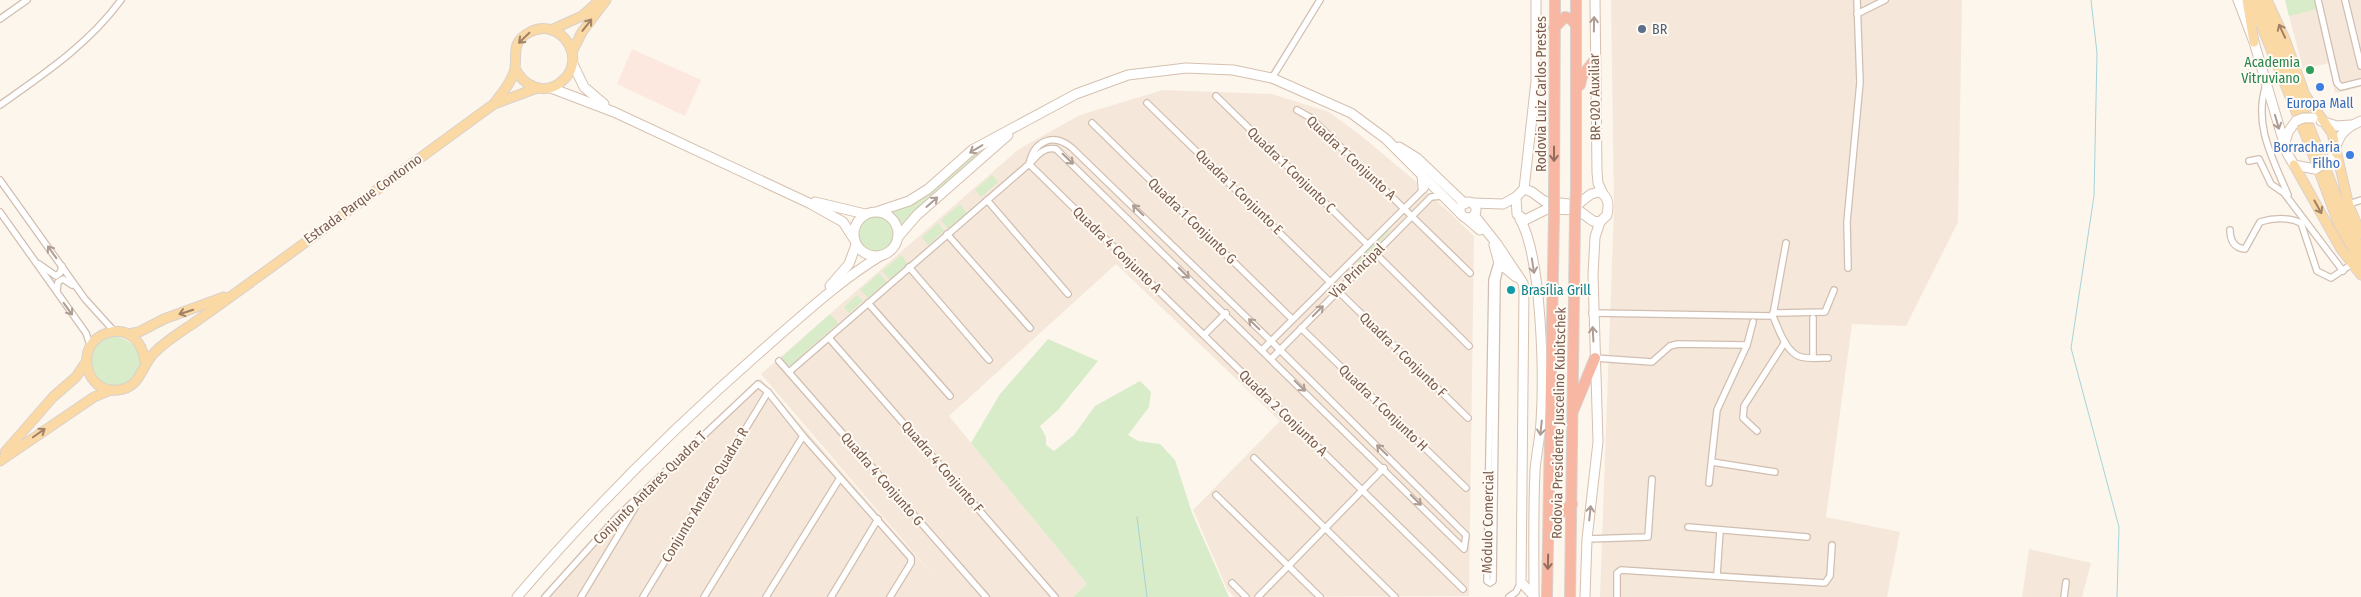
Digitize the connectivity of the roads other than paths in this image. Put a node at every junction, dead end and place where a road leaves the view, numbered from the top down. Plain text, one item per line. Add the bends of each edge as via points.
1 (27, 0) edge
2 (121, 0) edge
3 (600, 0) edge
4 (606, 0) edge
5 (1320, 0) edge
6 (1536, 0) edge
7 (1555, 0) edge
8 (1576, 0) edge
9 (1595, 0) edge
10 (1856, 0) edge
11 (1885, 0) edge
12 (2238, 0) edge
13 (2249, 0) edge
14 (2260, 0) edge
15 (2267, 0) edge
16 (2318, 0) edge
17 (2345, 0) edge
18 (1857, 14) junction
19 (0, 19) edge
20 (1576, 25) junction
21 (1554, 28) junction
22 (551, 30) junction
23 (2254, 42) junction
24 (572, 52) junction
25 (1594, 61) junction
26 (573, 64) junction
27 (2361, 66) edge
28 (515, 68) junction
29 (1272, 78) junction
30 (2361, 82) edge
31 (2266, 83) junction
32 (537, 88) junction
33 (551, 88) junction
34 (1216, 96) dead end
35 (1576, 98) junction
36 (1147, 103) dead end
37 (494, 104) junction
38 (0, 105) edge
39 (1298, 110) dead end
40 (614, 112) junction
41 (2324, 122) junction
42 (1092, 123) dead end
43 (2357, 123) edge
44 (1019, 125) junction
45 (1386, 139) junction
46 (2336, 145) junction
47 (2284, 146) junction
48 (2249, 161) dead end
49 (1029, 164) junction
50 (2294, 165) junction
51 (1422, 174) junction
52 (1104, 178) junction
53 (0, 180) edge
54 (1439, 185) junction
55 (1097, 186) junction
56 (0, 188) edge
57 (1423, 188) junction
58 (1554, 189) joint
59 (1524, 190) junction
60 (1603, 194) junction
61 (794, 195) junction
62 (1516, 197) junction
63 (1447, 198) junction
64 (2289, 199) junction
65 (15, 200) junction
66 (987, 200) junction
67 (2361, 200) edge
68 (2349, 204) junction
69 (1404, 207) junction
70 (1469, 210) junction
71 (879, 211) junction
72 (0, 212) edge
73 (864, 214) junction
74 (1412, 216) junction
75 (1519, 218) junction
76 (1600, 222) junction
77 (2230, 230) dead end
78 (947, 234) junction
79 (2361, 234) edge
80 (898, 237) junction
81 (855, 242) junction
82 (1786, 243) dead end
83 (1367, 244) junction
84 (2361, 249) edge
85 (1375, 253) junction
86 (882, 255) junction
87 (34, 259) junction
88 (1351, 260) junction
89 (1502, 261) junction
90 (2357, 264) edge
91 (62, 266) junction
92 (909, 268) junction
93 (1848, 268) dead end
94 (1360, 269) junction
95 (2343, 271) junction
96 (1470, 273) dead end
97 (2361, 275) edge
98 (1330, 282) junction
99 (1321, 290) junction
100 (1834, 290) dead end
101 (1338, 291) junction
102 (58, 294) junction
103 (232, 294) junction
104 (1068, 294) dead end
105 (1225, 296) junction
106 (1330, 298) junction
107 (85, 299) junction
108 (868, 303) junction
109 (1216, 304) junction
110 (807, 311) junction
111 (1592, 313) junction
112 (1226, 314) junction
113 (1773, 314) junction
114 (1813, 318) dead end
115 (1292, 319) junction
116 (1753, 322) dead end
117 (1030, 328) dead end
118 (1301, 328) junction
119 (114, 331) junction
120 (1278, 333) junction
121 (128, 334) junction
122 (1204, 335) junction
123 (829, 338) junction
124 (1271, 340) junction
125 (1288, 342) junction
126 (1785, 342) junction
127 (90, 345) junction
128 (1747, 345) junction
129 (1469, 346) dead end
130 (1262, 349) junction
131 (1280, 350) junction
132 (1272, 358) junction
133 (1595, 358) junction
134 (1812, 358) junction
135 (1828, 358) dead end
136 (989, 360) dead end
137 (86, 361) junction
138 (779, 361) dead end
139 (145, 362) junction
140 (790, 372) junction
141 (111, 390) junction
142 (768, 392) junction
143 (950, 396) dead end
144 (1328, 396) junction
145 (1319, 405) junction
146 (1571, 416) junction
147 (1468, 418) dead end
148 (1757, 431) dead end
149 (803, 436) junction
150 (0, 457) edge
151 (1254, 458) dead end
152 (0, 461) edge
153 (1712, 462) junction
154 (1384, 468) junction
155 (1404, 472) junction
156 (1775, 472) dead end
157 (840, 478) junction
158 (1652, 479) dead end
159 (1396, 480) junction
160 (1709, 483) dead end
161 (1466, 488) dead end
162 (646, 490) junction
163 (1362, 490) junction
164 (1534, 493) junction
165 (1216, 496) dead end
166 (1522, 503) junction
167 (1549, 503) junction
168 (1572, 504) junction
169 (617, 517) junction
170 (878, 519) junction
171 (625, 524) junction
172 (1326, 527) junction
173 (1688, 527) dead end
174 (1720, 530) junction
175 (1807, 537) dead end
176 (1587, 539) junction
177 (1832, 545) dead end
178 (1288, 566) junction
179 (1490, 571) dead end
180 (1717, 575) junction
181 (1520, 582) junction
182 (2066, 582) dead end
183 (1232, 583) dead end
184 (1463, 589) dead end
185 (517, 597) edge
186 (546, 597) edge
187 (581, 597) edge
188 (643, 597) edge
189 (704, 597) edge
190 (766, 597) edge
191 (831, 597) edge
192 (890, 597) edge
193 (986, 597) edge
194 (1055, 597) edge
195 (1246, 597) edge
196 (1258, 597) edge
197 (1320, 597) edge
198 (1395, 597) edge
199 (1509, 597) edge
200 (1534, 597) edge
201 (1547, 597) edge
202 (1570, 597) edge
203 (1585, 597) edge
204 (1617, 597) edge
205 (2064, 597) edge

1 - 19 street
2 - 38 street via 100,26 74,50
3 - 22 main road via 582,16
24 -> 4 main road via 582,32
5 - 29 street
6 - 59 main road via 1536,81
7 - 21 highway, Rodovia Luiz Carlos Prestes
8 - 20 highway
25 -> 9 main road, BR-020 Auxiliar
10 - 18 street
11 - 18 street
12 - 23 main road
13 - 23 main road
13 - 90 main road
14 - 84 main road via 2350,232
41 -> 15 main road via 2305,95 2286,39
16 - 30 street via 2337,84 2342,87
17 - 27 street
18 - 93 street via 1860,82 1847,222
20 - 21 highway via 1565,17
20 - 35 highway
21 -> 58 highway, Rodovia Luiz Carlos Prestes
22 - 24 main road via 565,38
22 -> 28 main road via 530,32 520,41 514,54
23 - 31 main road
24 - 26 main road
25 - 35 highway via 1582,76
25 - 60 main road, BR-020 Auxiliar via 1597,172
26 - 33 main road via 568,76
26 - 40 main road via 584,87
28 - 32 main road via 526,83
28 - 37 main road
29 - 44 main road via 1233,70 1186,68 1128,75 1076,94
29 - 45 main road via 1351,113
31 -> 47 main road
31 - 64 street via 2261,116 2264,136
32 - 33 main road
32 - 37 main road
33 - 40 main road
34 - 83 street, Quadra 1 Conjunto C
35 - 146 highway, Rodovia Presidente Juscelino Kubitschek, bridge
36 - 98 street, Quadra 1 Conjunto E
37 - 103 main road, Estrada Parque Contorno
39 - 69 street, Quadra 1 Conjunto A via 1311,118
40 - 61 main road
41 - 43 main road via 2337,126
41 - 46 main road
41 - 47 main road, bridge via 2313,118 2296,122 2288,132
42 - 115 street, Quadra 1 Conjunto G
43 - 46 main road via 2341,133
44 -> 71 main road via 972,150 921,194
80 -> 44 main road via 917,215
45 - 51 main road
45 - 54 main road via 1417,158
46 - 50 main road, bridge via 2331,160 2315,168
46 - 68 main road
47 - 50 main road
48 - 64 street via 2259,159 2271,184
49 - 52 street via 1040,143 1058,140 1068,144
49 -> 55 street via 1044,150 1056,149
49 - 66 street
49 - 122 street, Quadra 4 Conjunto A
50 -> 90 main road
51 - 54 main road
51 - 57 main road
52 - 55 street
105 -> 52 street
53 - 65 street
54 - 57 street, Via Principal
54 - 63 main road
54 - 70 main road
55 -> 109 street
56 - 65 street
57 - 69 street, Via Principal
58 - 167 highway, Rodovia Presidente Juscelino Kubitschek, bridge
59 - 60 main road via 1544,201 1577,204 1595,192
59 - 62 main road
60 - 76 main road, BR-020 Auxiliar via 1608,200 1608,212
61 - 73 main road
61 - 81 main road via 842,222
62 - 70 main road via 1503,204
62 - 75 main road via 1515,209
63 - 70 main road
63 - 74 street, Via Principal via 1431,196
64 - 95 street
91 -> 65 street
66 - 78 street
66 - 104 street
67 - 68 street
68 - 79 main road
69 - 74 street, Quadra 1 Conjunto A
69 - 83 street, Via Principal
70 - 75 main road via 1503,209
70 - 89 main road
71 - 73 main road
71 - 80 main road via 892,217
72 - 87 street
73 - 81 main road via 854,228
74 - 85 street, Via Principal
74 - 96 street, Quadra 1 Conjunto A
75 - 76 main road via 1529,220 1542,210 1578,210
75 -> 164 main road via 1526,230 1536,283 1542,352 1542,422
76 - 111 main road via 1595,237
77 - 95 street via 2230,239 2235,246 2245,249 2260,222 2296,220 2302,223 2317,271 2331,278
78 - 92 street
78 - 117 street
80 - 86 main road via 893,248
81 - 86 main road via 867,254
81 - 110 main road via 849,264
82 - 113 street
83 - 88 street, Via Principal
85 - 94 street, Via Principal
85 - 129 street
86 - 110 main road via 851,275
87 - 91 street via 56,276
87 - 102 street
88 - 94 street
88 - 98 street, Via Principal
89 - 166 main road via 1520,279 1524,290
89 - 179 street, Módulo Comercial via 1495,280
90 - 95 street
90 - 97 main road
91 - 107 street
92 - 108 street
92 - 136 street
94 - 101 street, Via Principal
98 - 99 street, Via Principal
99 - 106 street
99 - 115 street, Via Principal
100 - 113 street via 1825,312
101 - 106 street, Via Principal
101 - 147 street, Quadra 1 Conjunto F
102 - 107 street via 58,282 66,280
102 -> 127 street via 86,333
103 -> 121 main road
103 - 139 main road, Estrada Parque Contorno via 165,343
105 - 109 street
124 -> 105 street
118 -> 106 street, Via Principal
107 - 119 street
108 - 123 street
108 - 143 street
109 - 112 street
110 - 185 main road via 720,387 596,510
111 - 113 street
133 -> 111 main road
112 - 122 street
112 - 130 street
113 - 126 street
114 - 134 street
115 - 120 street, Via Principal
116 - 128 street
118 - 125 street, Via Principal
118 - 161 street, Quadra 1 Conjunto H
119 - 121 main road
119 - 127 main road via 105,333
120 - 124 street, Via Principal
120 - 125 street via 1281,340
121 - 139 main road via 141,345
122 - 163 street, Quadra 2 Conjunto A
123 - 140 street
123 - 194 street, Quadra 4 Conjunto F
124 - 130 street, Via Principal
124 - 131 street
125 - 131 street, Via Principal
126 - 134 street via 1799,357
126 - 148 street via 1744,406 1743,418
127 - 137 main road
128 - 133 street via 1678,344 1670,346 1652,362
128 - 153 street via 1717,410
130 - 132 street
131 - 132 street, Via Principal
131 - 144 street
132 -> 145 street
133 - 146 highway
176 -> 133 main road via 1598,442
134 - 135 street
137 - 141 main road via 90,377 96,384
137 - 150 main road via 76,377 53,397
138 - 140 street, Quadra 4 Conjunto G
139 - 141 main road via 134,384
140 - 193 street, Quadra 4 Conjunto G
152 -> 141 main road via 94,396
142 - 149 street
142 - 162 street, Conjunto Antares Quadra T via 757,385
142 - 188 street, Conjunto Antares Quadra R
144 - 145 street
155 -> 144 street
145 - 154 street
146 - 168 highway, Rodovia Presidente Juscelino Kubitschek
149 - 157 street
149 - 189 street
151 - 172 street
153 - 156 street
153 - 160 street
154 - 159 street
154 - 163 street
155 - 159 street
159 -> 155 street via 1464,549 1466,534
157 - 170 street
157 - 190 street
158 - 176 street via 1648,537
162 - 169 street, Conjunto Antares Quadra T
162 - 171 street
163 - 172 street
163 - 184 street, Quadra 2 Conjunto A
164 - 166 main road
164 - 200 main road
165 - 178 street
166 - 181 main road
167 - 168 highway via 1560,514
167 -> 201 highway, Rodovia Presidente Juscelino Kubitschek
168 - 202 highway, Rodovia Presidente Juscelino Kubitschek
169 - 171 street
169 - 186 street, Conjunto Antares Quadra T
170 - 191 street
170 - 192 street via 911,558
171 - 187 street
172 - 178 street
172 - 198 street
173 - 174 street
174 - 175 street
174 - 180 street
176 - 203 main road
177 - 180 street via 1830,576 1825,583
178 - 196 street
178 - 197 street
180 - 204 street via 1618,570
181 - 199 street via 1516,592
181 - 200 main road
182 - 205 street
183 - 195 street

